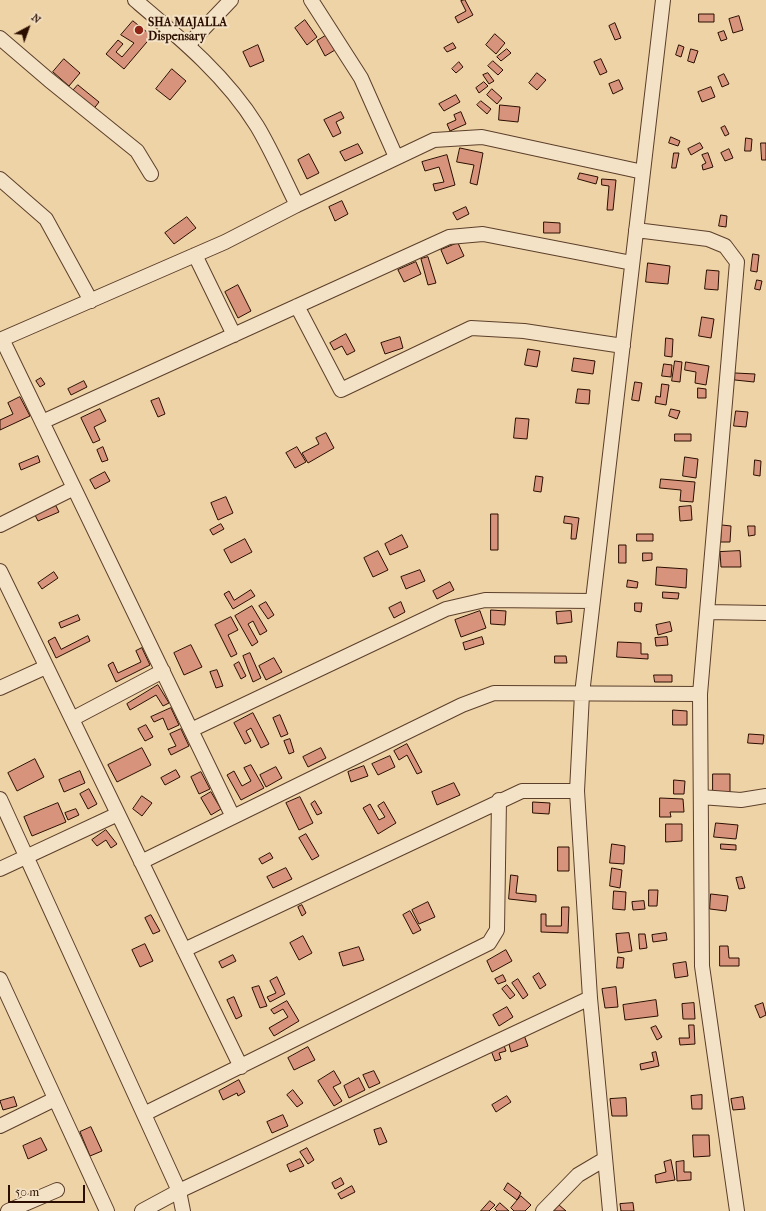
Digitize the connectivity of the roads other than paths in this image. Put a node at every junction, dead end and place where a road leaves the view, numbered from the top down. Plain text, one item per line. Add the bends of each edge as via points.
1 (135, 0) edge
2 (231, 0) edge
3 (311, 0) edge
4 (663, 0) edge
5 (0, 38) edge
6 (188, 45) junction
7 (396, 157) junction
8 (643, 172) junction
9 (151, 174) dead end
10 (0, 179) edge
11 (297, 205) junction
12 (636, 230) junction
13 (195, 255) junction
14 (632, 263) junction
15 (91, 300) junction
16 (297, 306) junction
17 (234, 335) junction
18 (1, 340) edge
19 (623, 346) junction
20 (42, 422) junction
21 (74, 488) junction
22 (0, 525) edge
23 (0, 571) edge
24 (593, 601) junction
25 (707, 612) junction
26 (766, 613) edge
27 (46, 667) junction
28 (163, 671) junction
29 (0, 688) edge
30 (582, 694) junction
31 (700, 694) junction
32 (72, 719) junction
33 (191, 730) junction
34 (577, 791) junction
35 (766, 796) edge
36 (701, 797) junction
37 (0, 799) edge
38 (499, 800) junction
39 (118, 814) junction
40 (233, 817) junction
41 (26, 856) junction
42 (141, 862) junction
43 (0, 868) edge
44 (184, 950) junction
45 (0, 979) edge
46 (590, 998) junction
47 (240, 1067) junction
48 (55, 1098) junction
49 (144, 1114) junction
50 (0, 1126) edge
51 (605, 1159) junction
52 (57, 1190) dead end
53 (179, 1191) junction
54 (8, 1211) edge
55 (107, 1211) edge
56 (142, 1211) edge
57 (183, 1211) edge
58 (543, 1211) edge
59 (610, 1211) edge
60 (737, 1211) edge

1 - 6 street
2 - 6 street
3 - 7 street via 361,78
4 - 8 street
5 - 9 street via 137,151
6 - 11 street via 230,89 257,126
7 - 8 street via 434,140 482,137
7 - 11 street
8 - 12 street
10 - 15 street via 46,219
11 - 13 street
12 - 14 street
12 - 25 street via 708,240 725,246 737,262
13 - 15 street
13 - 17 street
14 - 16 street via 483,234 450,237
14 - 19 street
15 - 18 street
16 - 17 street
16 - 19 street via 341,390 471,328 524,331
17 - 20 street
18 - 20 street
19 - 24 street
20 - 21 street
21 - 22 street
21 - 28 street
23 - 27 street
24 - 30 street
24 - 33 street via 485,600 446,609
25 - 26 street
25 - 31 street
27 - 29 street
27 - 32 street
28 - 32 street
28 - 33 street
30 - 31 street
30 - 34 street
30 - 40 street via 494,693 462,704
31 - 36 street
32 - 39 street
33 - 40 street
34 - 38 street via 522,791
34 - 46 street
35 - 36 street via 741,800
36 - 60 street via 702,966
37 - 41 street
38 - 44 street
38 - 47 street via 497,930 488,944
39 - 41 street
39 - 42 street
40 - 42 street
41 - 43 street
41 - 49 street
42 - 44 street
44 - 47 street
45 - 48 street
46 - 51 street
46 - 53 street
47 - 49 street
48 - 50 street
48 - 55 street
49 - 53 street
51 - 58 street via 578,1174
51 - 59 street
52 - 54 street
53 - 56 street
53 - 57 street

